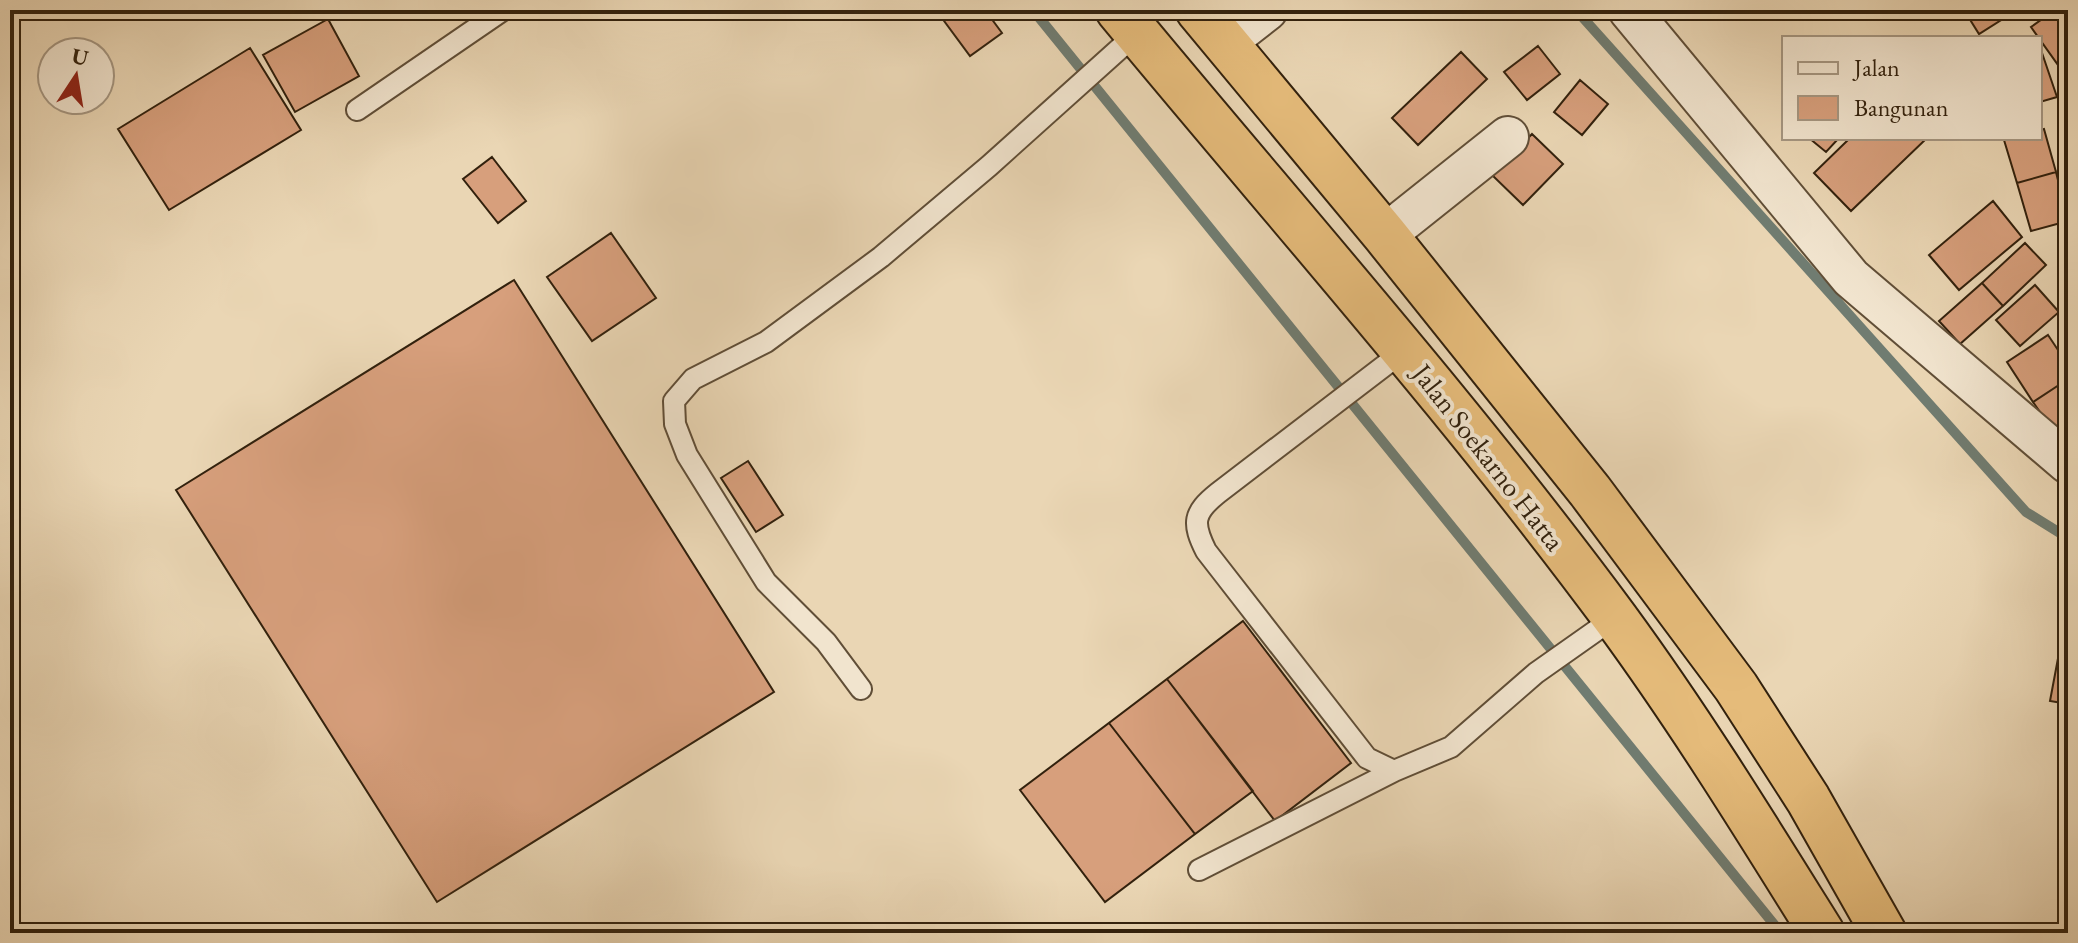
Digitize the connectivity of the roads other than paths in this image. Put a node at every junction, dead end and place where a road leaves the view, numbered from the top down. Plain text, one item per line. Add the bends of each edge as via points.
1 (503, 10) edge
2 (1267, 10) edge
3 (1629, 10) edge
4 (1127, 22) edge
5 (1212, 26) edge
6 (357, 110) dead end
7 (1508, 137) dead end
8 (1385, 235) junction
9 (1405, 350) junction
10 (2068, 463) edge
11 (1614, 618) junction
12 (861, 689) dead end
13 (1394, 771) junction
14 (1199, 870) dead end
15 (1822, 933) edge
16 (1884, 933) edge

1 - 6 lane
2 - 5 street
3 - 10 street via 1851,278
4 - 9 highway, Jalan Soekarno Hatta
4 - 12 lane via 1101,67 881,257 766,342 693,379 674,401 675,424 687,455 766,582 826,642
5 - 8 highway, Jalan Soekarno Hatta
7 - 8 street
8 - 16 highway, Jalan Soekarno Hatta via 1590,491 1736,687
9 - 11 highway, Jalan Soekarno Hatta
9 - 13 lane via 1200,507 1195,528 1206,551 1367,758
11 - 13 lane via 1536,673 1451,747
11 - 15 highway, Jalan Soekarno Hatta
13 - 14 lane

